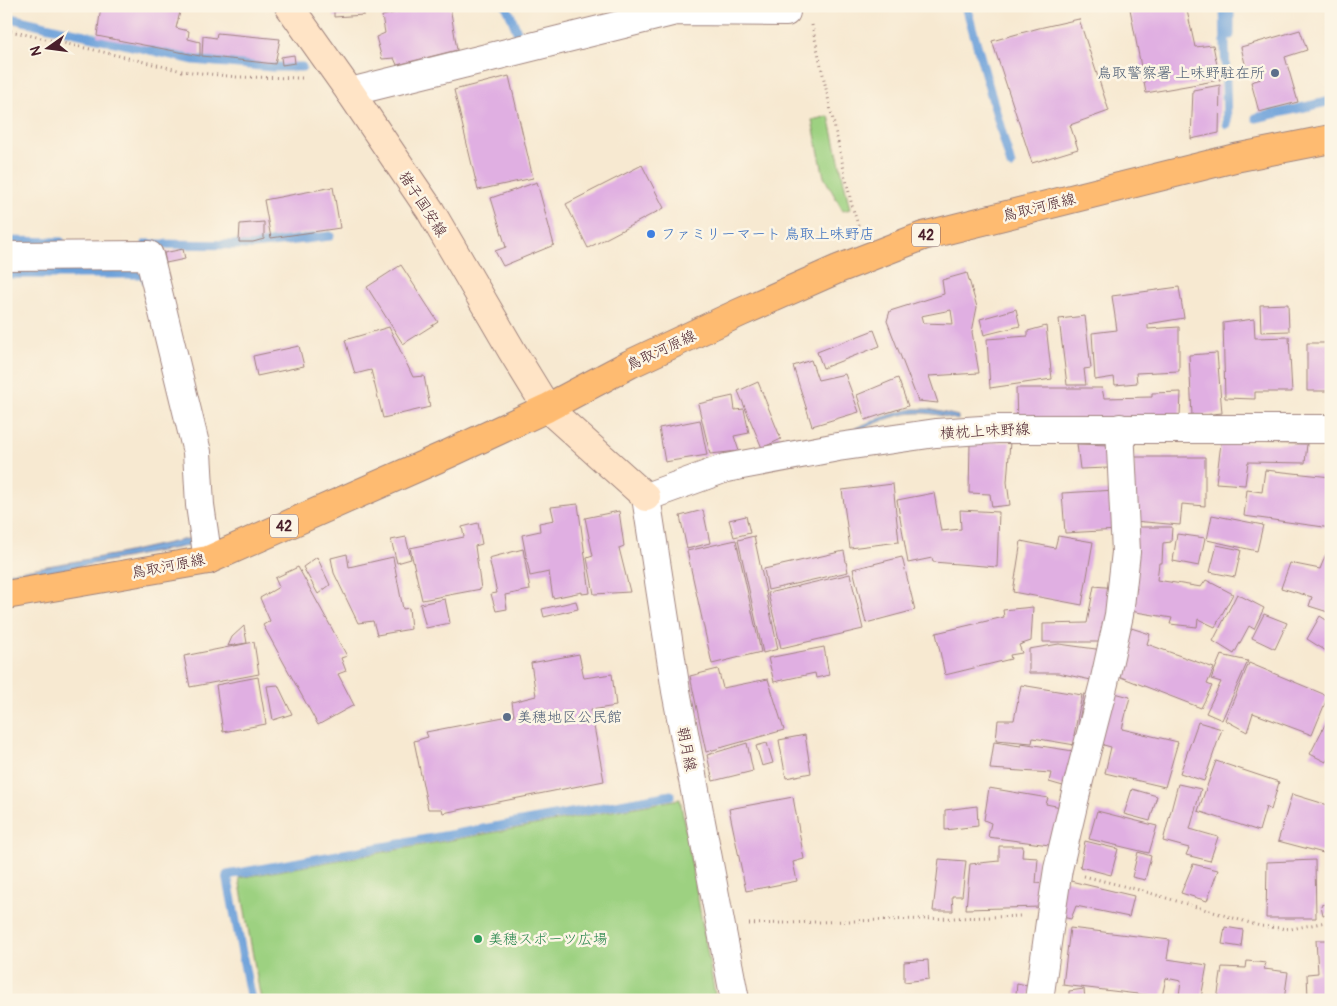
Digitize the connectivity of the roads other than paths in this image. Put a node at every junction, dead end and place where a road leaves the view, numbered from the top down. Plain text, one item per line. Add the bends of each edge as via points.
1 (289, 6) edge
2 (733, 9) edge
3 (786, 12) road end
4 (343, 83) junction
5 (1331, 139) edge
6 (6, 256) edge
7 (547, 408) junction
8 (1120, 428) junction
9 (1331, 429) edge
10 (646, 497) junction
11 (208, 560) junction
12 (6, 595) edge
13 (735, 1000) edge
14 (1039, 1000) edge

1 - 4 main road, 猪子国安線
2 - 3 street
2 - 4 street via 676,10
4 - 7 main road, 猪子国安線 via 430,210
5 - 7 main road, 鳥取河原線 / 42 via 1235,158 923,236 784,293 630,364
6 - 11 street via 149,255 197,452
7 - 10 main road, 猪子国安線
7 - 11 main road, 鳥取河原線 / 42
8 - 9 street, 横枕上味野線
8 - 10 street, 横枕上味野線 via 936,433 838,447 726,468
8 - 14 street via 1126,552 1119,615 1058,870
10 - 13 street, 朝月線 via 676,691
11 - 12 main road, 鳥取河原線 / 42

